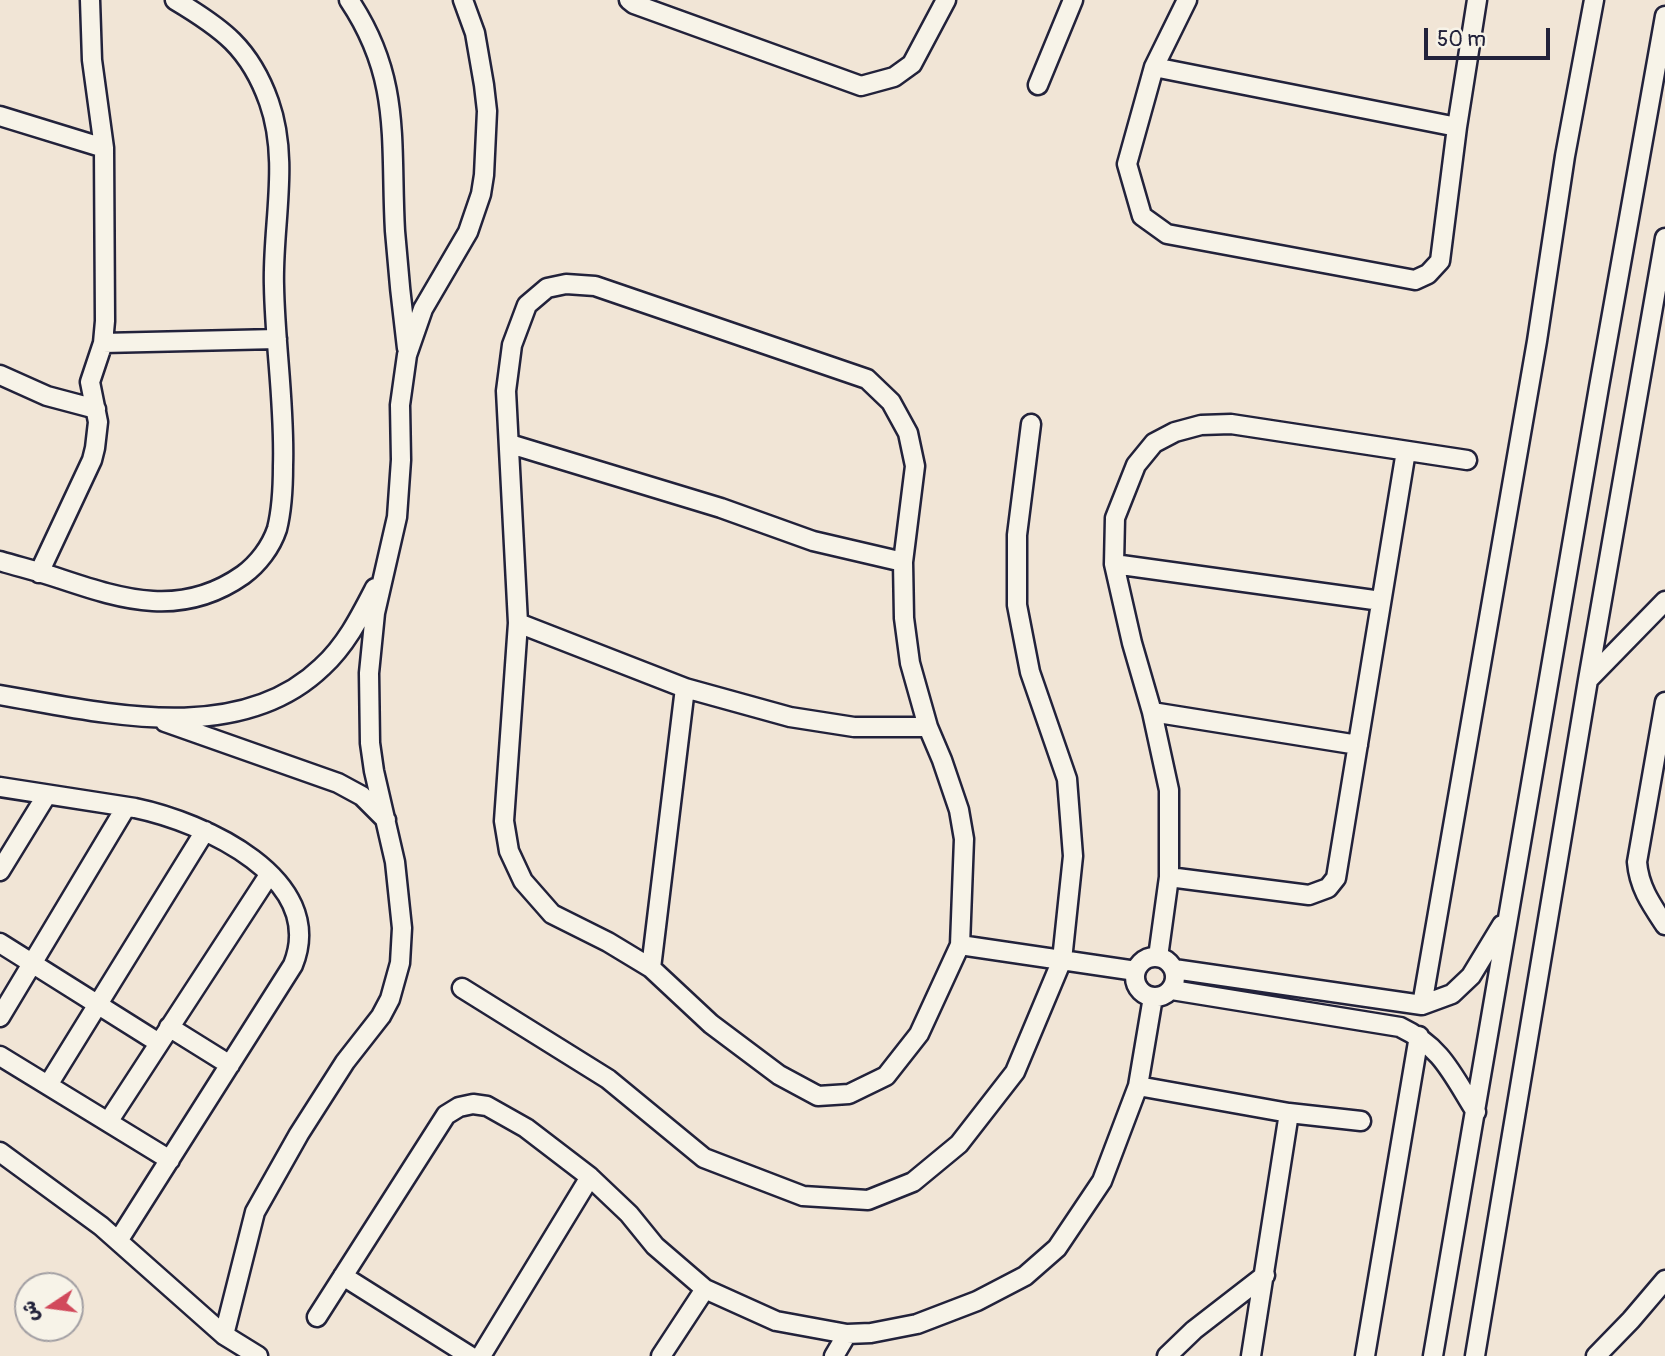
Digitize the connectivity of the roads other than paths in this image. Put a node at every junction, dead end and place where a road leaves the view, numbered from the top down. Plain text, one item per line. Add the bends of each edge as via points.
1 (90, 0) edge
2 (175, 0) edge
3 (349, 0) edge
4 (464, 0) edge
5 (946, 0) edge
6 (1073, 0) edge
7 (1187, 0) edge
8 (1477, 0) edge
9 (1594, 0) edge
10 (633, 1) edge
11 (1665, 16) edge
12 (1154, 67) junction
13 (1038, 85) dead end
14 (0, 116) edge
15 (1457, 127) junction
16 (104, 148) junction
17 (1665, 238) edge
18 (277, 339) junction
19 (103, 343) junction
20 (407, 355) junction
21 (0, 375) edge
22 (96, 409) junction
23 (1031, 424) dead end
24 (510, 444) junction
25 (1406, 451) junction
26 (1467, 460) dead end
27 (0, 561) edge
28 (903, 562) junction
29 (1114, 564) junction
30 (385, 570) junction
31 (39, 573) junction
32 (1381, 601) junction
33 (1665, 601) edge
34 (518, 623) junction
35 (1588, 680) junction
36 (685, 688) junction
37 (0, 695) edge
38 (1665, 702) edge
39 (1152, 712) junction
40 (158, 719) junction
41 (928, 727) junction
42 (1358, 745) junction
43 (1661, 745) edge
44 (1665, 782) edge
45 (0, 788) edge
46 (1649, 793) junction
47 (46, 796) junction
48 (127, 807) junction
49 (387, 822) junction
50 (205, 831) junction
51 (0, 871) edge
52 (269, 875) junction
53 (1169, 877) junction
54 (1510, 910) junction
55 (1665, 925) edge
56 (0, 943) edge
57 (960, 945) junction
58 (1158, 957) junction
59 (1062, 960) junction
60 (32, 963) junction
61 (651, 968) junction
62 (1174, 969) junction
63 (1136, 971) junction
64 (462, 988) dead end
65 (1172, 990) junction
66 (1153, 997) junction
67 (98, 1004) junction
68 (1422, 1005) junction
69 (0, 1017) edge
70 (164, 1035) junction
71 (1419, 1036) junction
72 (0, 1056) edge
73 (230, 1065) junction
74 (48, 1085) junction
75 (1138, 1087) junction
76 (1476, 1112) junction
77 (1289, 1114) junction
78 (1361, 1121) dead end
79 (108, 1122) junction
80 (0, 1152) edge
81 (170, 1160) junction
82 (590, 1177) junction
83 (118, 1241) junction
84 (1265, 1275) junction
85 (344, 1276) junction
86 (1665, 1280) edge
87 (705, 1289) junction
88 (317, 1317) dead end
89 (847, 1334) junction
90 (224, 1335) junction
91 (258, 1356) edge
92 (470, 1356) edge
93 (481, 1356) edge
94 (661, 1356) edge
95 (834, 1356) edge
96 (1167, 1356) edge
97 (1251, 1356) edge
98 (1365, 1356) edge
99 (1433, 1356) edge
100 (1475, 1356) edge
101 (1596, 1356) edge

1 - 16 street via 92,60
2 - 18 street via 218,26 240,48 274,118 279,156 274,261
3 - 20 street via 377,51 388,92
4 - 20 street via 485,85 481,194 468,232 423,309
5 - 10 street via 912,64 894,77 861,86
6 - 13 street
7 - 12 street
8 - 15 street
9 - 68 street
11 - 54 street
12 - 15 street
12 - 15 street via 1127,164 1142,216 1167,234 1415,280 1440,261
14 - 16 street
16 - 19 street
17 - 35 street
18 - 19 street
18 - 31 street via 283,412 282,499 272,540 251,569 211,591 152,602 113,597
19 - 22 street via 90,382
20 - 30 street via 400,405 397,517
21 - 22 street via 47,396
22 - 31 street via 92,460
23 - 59 street via 1017,535 1017,605 1030,672 1067,779 1073,856
24 - 28 street via 813,541
24 - 28 street via 506,391 512,345 527,305 547,288 595,286 867,379 891,402 908,433 915,466
24 - 34 street
25 - 26 street
25 - 29 street via 1231,424 1175,432 1154,443 1136,465 1115,518
25 - 32 street
27 - 31 street
28 - 41 street via 910,663
29 - 32 street
29 - 39 street
30 - 40 street via 347,638 307,681 245,709
30 - 49 street via 372,642 368,710 374,771
32 - 42 street
33 - 35 street
34 - 36 street
34 - 61 street via 505,821 509,851 523,881 552,914
35 - 100 street
36 - 41 street via 803,719 854,727
36 - 61 street
37 - 40 street via 95,713
38 - 43 street
39 - 42 street
39 - 53 street via 1169,790
40 - 49 street via 338,783 362,796
41 - 57 street via 959,810 964,839
42 - 53 street via 1336,878 1328,888 1309,895
43 - 46 street
44 - 46 street
45 - 47 street
46 - 55 street via 1637,872 1644,893
47 - 48 street
47 - 51 street
48 - 50 street via 176,818
48 - 60 street
49 - 90 street via 402,928 396,980 381,1016 345,1062 255,1212
50 - 52 street
50 - 67 street
52 - 70 street
52 - 73 street via 295,906 300,942 293,965
53 - 58 street
54 - 68 street via 1471,976 1452,994
54 - 76 street
56 - 60 street
57 - 59 street
57 - 61 street via 919,1034 886,1076 849,1094 818,1096 779,1075 711,1024
58 - 62 street
58 - 63 street via 1144,960
59 - 63 street
59 - 64 street via 1015,1072 960,1144 913,1182 868,1200 803,1196 704,1158 608,1079
60 - 67 street
60 - 69 street
62 - 65 street
62 - 68 street
63 - 66 street via 1140,991
65 - 66 street
65 - 71 street via 1399,1027
66 - 75 street
67 - 70 street
67 - 74 street
70 - 73 street
70 - 79 street
71 - 76 street via 1442,1057
71 - 98 street
72 - 74 street
73 - 81 street
74 - 79 street
75 - 77 street
75 - 89 street via 1102,1181 1057,1248 1025,1276 917,1324
76 - 99 street
77 - 78 street
77 - 84 street
79 - 81 street
80 - 83 street
81 - 83 street
82 - 85 street via 526,1128 487,1106 459,1107 446,1115
82 - 87 street via 655,1246
82 - 93 street
83 - 90 street
84 - 96 street
84 - 97 street
85 - 88 street
85 - 92 street
86 - 101 street
87 - 89 street via 776,1321
87 - 94 street
89 - 95 street
90 - 91 street

